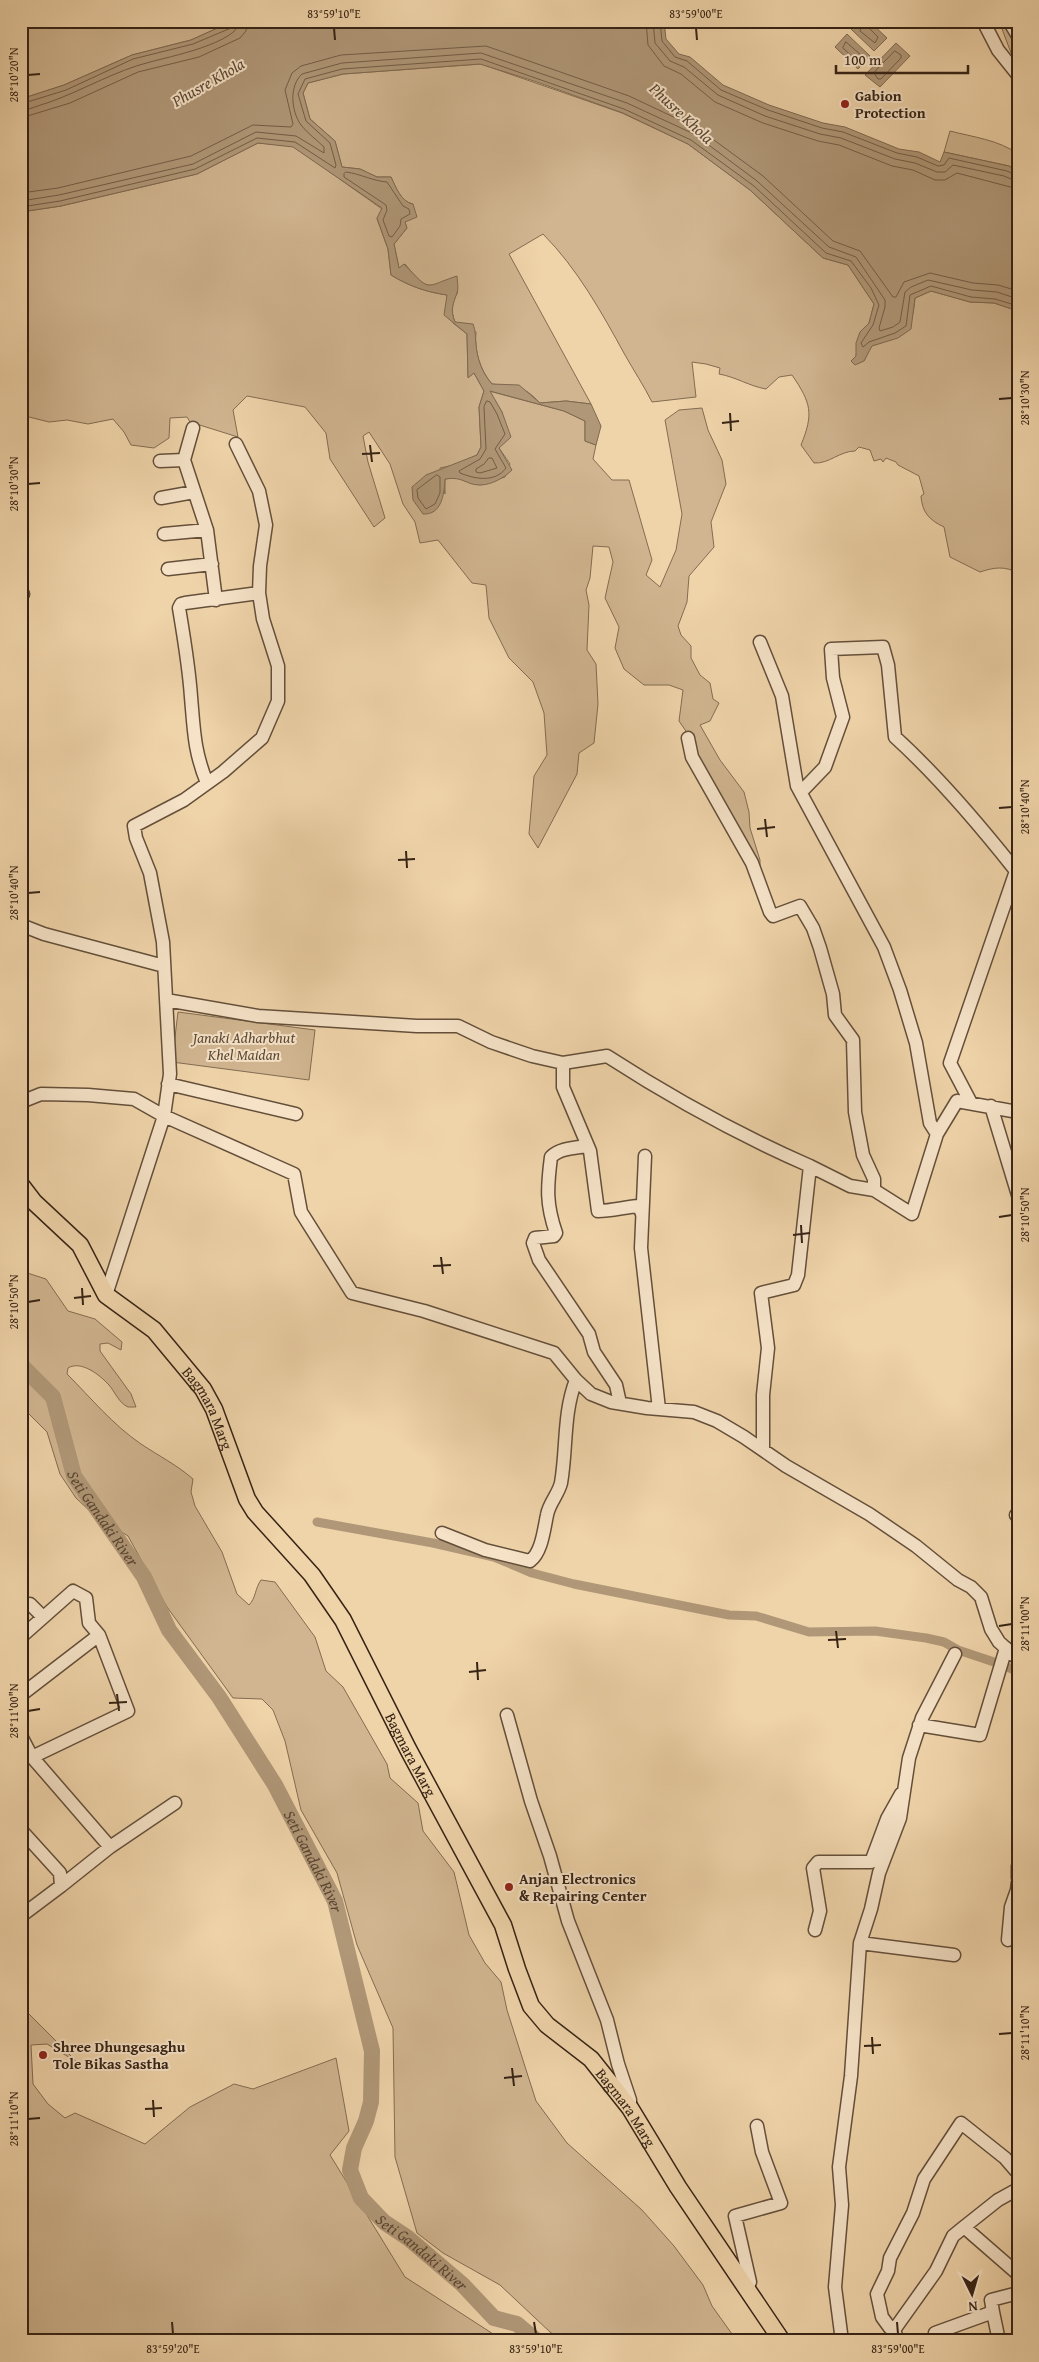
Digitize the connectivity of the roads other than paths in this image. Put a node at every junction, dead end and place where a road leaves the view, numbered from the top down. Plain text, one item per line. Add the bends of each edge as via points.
1 (984, 21) edge
2 (1009, 21) edge
3 (1018, 36) edge
4 (1018, 75) edge
5 (193, 428) dead end
6 (236, 444) dead end
7 (184, 460) junction
8 (160, 461) dead end
9 (194, 492) junction
10 (161, 498) dead end
11 (206, 530) junction
12 (164, 534) dead end
13 (212, 564) junction
14 (168, 568) dead end
15 (259, 593) junction
16 (216, 600) junction
17 (760, 642) dead end
18 (688, 738) dead end
19 (207, 783) junction
20 (801, 792) junction
21 (21, 925) edge
22 (164, 966) junction
23 (166, 1000) junction
24 (563, 1063) junction
25 (168, 1084) junction
26 (21, 1102) edge
27 (970, 1103) junction
28 (991, 1106) junction
29 (1018, 1112) edge
30 (296, 1114) dead end
31 (164, 1116) junction
32 (937, 1134) junction
33 (587, 1146) junction
34 (645, 1156) dead end
35 (810, 1166) junction
36 (21, 1185) edge
37 (874, 1190) junction
38 (1018, 1195) edge
39 (642, 1214) junction
40 (106, 1295) junction
41 (576, 1380) junction
42 (620, 1403) junction
43 (659, 1409) junction
44 (763, 1450) junction
45 (442, 1533) dead end
46 (21, 1608) edge
47 (43, 1617) junction
48 (99, 1635) junction
49 (21, 1637) edge
50 (1006, 1648) junction
51 (955, 1654) dead end
52 (1018, 1659) edge
53 (21, 1694) edge
54 (507, 1715) dead end
55 (919, 1726) junction
56 (21, 1736) edge
57 (32, 1757) junction
58 (904, 1790) junction
59 (175, 1804) dead end
60 (21, 1830) edge
61 (110, 1847) junction
62 (1018, 1866) edge
63 (1018, 1878) edge
64 (1018, 1882) edge
65 (61, 1886) junction
66 (21, 1916) edge
67 (815, 1930) dead end
68 (1008, 1940) dead end
69 (860, 1943) junction
70 (954, 1955) dead end
71 (630, 2108) junction
72 (757, 2126) dead end
73 (1018, 2173) edge
74 (1018, 2190) edge
75 (964, 2227) junction
76 (1018, 2274) edge
77 (747, 2289) junction
78 (1018, 2293) edge
79 (992, 2312) junction
80 (935, 2333) dead end
81 (896, 2335) edge
82 (782, 2341) edge
83 (842, 2341) edge
84 (999, 2341) edge

1 - 4 street via 998,50
2 - 3 street
5 - 7 street
6 - 15 street via 259,491 266,525
7 - 8 street
7 - 9 street
9 - 10 street
9 - 11 street
11 - 12 street
11 - 13 street
13 - 14 street
13 - 16 street
15 - 16 street
15 - 19 street via 263,619 278,666 278,701 262,738
16 - 19 street via 185,603 180,608 193,738
17 - 20 street via 782,696 797,786
18 - 37 street via 692,757 752,863 770,912 773,916 800,906 813,928 833,994 835,1014 852,1040 854,1112 863,1155 874,1178
19 - 22 street via 184,800 134,826 158,907
20 - 27 street via 825,767 844,717 832,678 830,649 883,647 888,664 894,737 970,812 1016,871 950,1063
20 - 32 street via 884,947 916,1043 930,1123
21 - 22 street
22 - 23 street
23 - 24 street via 258,1016 458,1026 491,1042
23 - 25 street
24 - 33 street via 563,1087
24 - 35 street via 607,1056 724,1125
25 - 30 street
25 - 31 street
26 - 31 street via 40,1094 134,1099
27 - 28 street
27 - 32 street via 957,1101
28 - 29 street
28 - 38 street
31 - 40 street
31 - 41 street via 294,1174 300,1212 352,1293 424,1311 554,1353
32 - 37 street via 912,1214
33 - 39 street via 598,1211 640,1206
33 - 42 street via 569,1148 551,1157 548,1199 556,1233 535,1238 533,1243 539,1260 589,1334 594,1352 616,1385
34 - 39 street
35 - 37 street via 850,1186
35 - 44 street via 798,1276 794,1285 760,1293 768,1348 763,1395
36 - 40 main road, Bagmara Marg via 80,1245
39 - 43 street via 644,1284
40 - 71 main road, Bagmara Marg via 154,1330 203,1389 214,1408 247,1499 312,1575 343,1620 503,1925 531,2006 547,2026 591,2059
41 - 42 street via 591,1394
41 - 45 street via 569,1397 559,1491 547,1512 535,1557 530,1560 485,1550
42 - 43 street
43 - 44 street via 694,1412 717,1421
44 - 50 street via 868,1514 971,1587 981,1597 991,1629
46 - 47 street via 30,1604
47 - 48 street via 73,1591 86,1598 89,1623
47 - 49 street
48 - 53 street
48 - 57 street via 128,1711
50 - 52 street
50 - 55 street via 980,1735
51 - 55 street
54 - 71 street via 568,1921 607,2020
55 - 58 street
56 - 57 street
57 - 61 street
58 - 67 street via 894,1803 871,1862 818,1862 813,1868 820,1911
58 - 69 street via 900,1818 878,1873
59 - 61 street
60 - 65 street via 60,1873
61 - 65 street
62 - 63 street
64 - 68 street via 1011,1907
65 - 66 street
69 - 70 street
69 - 83 street via 851,2076 839,2167 842,2205 835,2287
71 - 77 main road, Bagmara Marg via 678,2187
72 - 77 street via 762,2152 781,2202 735,2216 750,2282
73 - 81 street via 1005,2158 961,2124 924,2178 913,2213 890,2258 888,2271 877,2294 882,2317
74 - 75 street via 998,2200
75 - 76 street
75 - 81 street via 953,2236 936,2271
77 - 82 main road, Bagmara Marg
78 - 79 street via 991,2300
79 - 80 street
79 - 84 street

